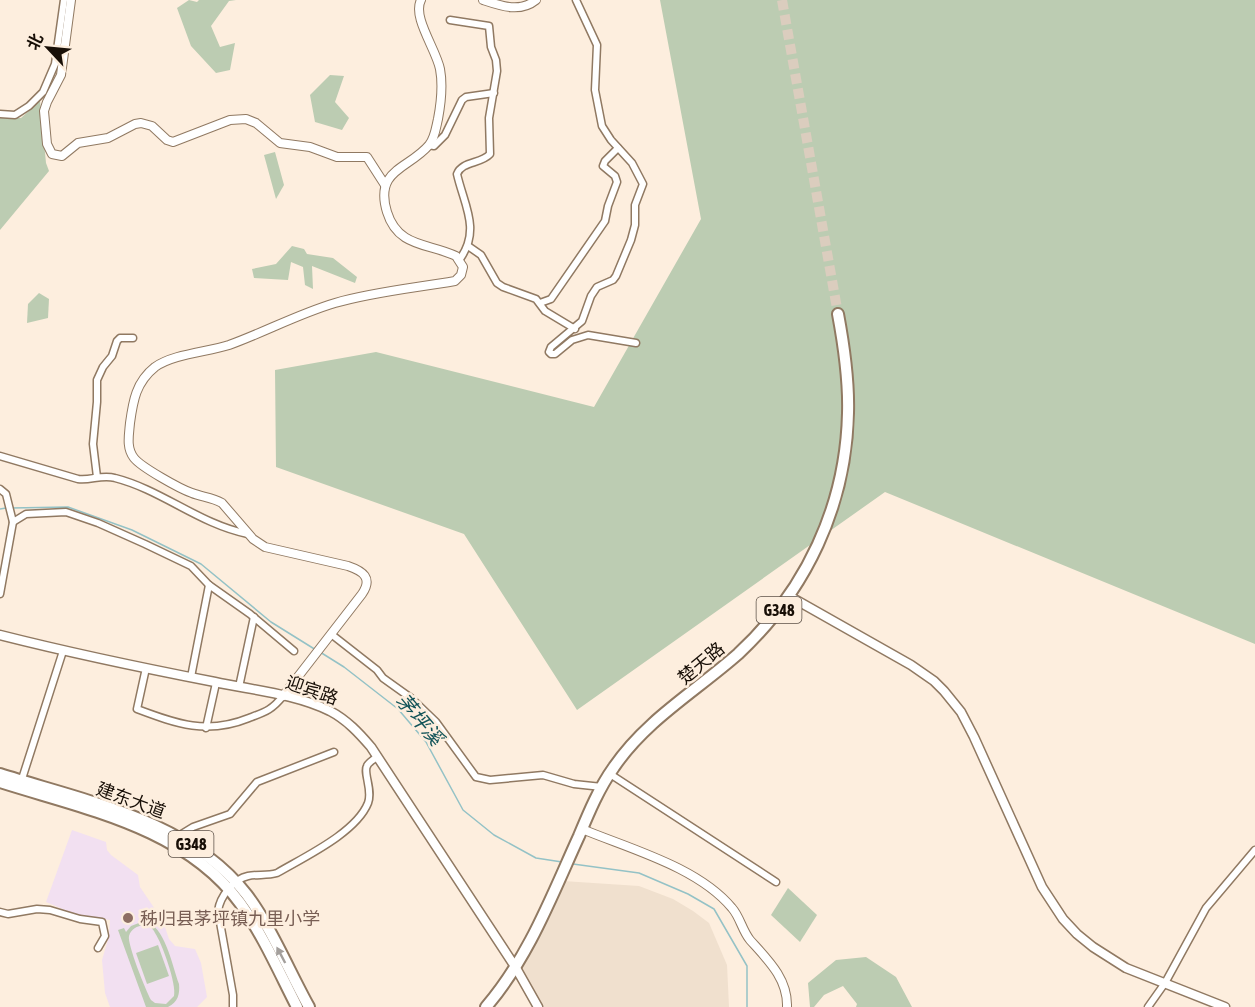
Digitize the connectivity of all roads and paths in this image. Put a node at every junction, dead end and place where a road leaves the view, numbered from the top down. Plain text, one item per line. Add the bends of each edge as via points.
1 (64, 0) edge
2 (71, 0) edge
3 (421, 0) edge
4 (483, 0) edge
5 (536, 0) edge
6 (576, 0) edge
7 (450, 20) dead end
8 (494, 93) junction
9 (0, 114) edge
10 (429, 145) junction
11 (618, 148) junction
12 (385, 185) junction
13 (468, 246) junction
14 (460, 259) junction
15 (540, 303) junction
16 (838, 314) tunnel mouth
17 (575, 328) junction
18 (133, 338) dead end
19 (636, 343) dead end
20 (0, 456) edge
21 (97, 477) junction
22 (0, 489) edge
23 (13, 522) junction
24 (248, 534) junction
25 (209, 585) junction
26 (0, 594) edge
27 (789, 596) junction
28 (254, 617) junction
29 (0, 635) edge
30 (328, 637) junction
31 (63, 651) junction
32 (294, 651) dead end
33 (146, 668) junction
34 (191, 677) junction
35 (216, 682) junction
36 (239, 687) junction
37 (283, 696) junction
38 (206, 728) junction
39 (334, 752) dead end
40 (377, 757) junction
41 (0, 774) edge
42 (610, 774) junction
43 (0, 782) edge
44 (20, 784) junction
45 (602, 787) junction
46 (582, 829) junction
47 (174, 839) junction
48 (1255, 850) edge
49 (776, 882) dead end
50 (232, 886) junction
51 (0, 912) edge
52 (98, 948) dead end
53 (516, 968) junction
54 (1165, 983) junction
55 (233, 1007) edge
56 (297, 1007) edge
57 (309, 1007) edge
58 (486, 1007) edge
59 (538, 1007) edge
60 (787, 1007) edge
61 (1148, 1007) edge
62 (1225, 1007) edge

1 - 9 street via 55,64 43,92 15,115
2 - 12 street via 61,75 44,111 46,144 52,154 62,156 78,143 108,138 135,123 152,126 173,142 230,120 246,119 280,143 310,147 337,157 367,157
3 - 10 street via 418,14 441,77 438,120
4 - 5 street via 514,8
6 - 11 street via 597,45 595,90 602,126
7 - 8 street via 489,26 497,71
8 - 10 street via 462,100 439,144
8 - 13 street via 489,118 490,154 461,167 457,174 470,224
10 - 12 street via 393,173
11 - 15 street via 603,166 617,182 605,221 551,299
11 - 17 street via 643,184 635,204 635,225 616,276 594,291 582,321
12 - 14 street via 387,211 399,232 420,246
13 - 14 street
13 - 15 street via 481,255 503,287 530,295
14 - 24 street via 463,271 455,281 320,308 228,345 161,364 141,382 133,400 129,433 134,459 186,491 216,499
15 - 17 street via 545,311
16 - 27 highway, 楚天路 / G348 via 848,387 844,461 824,532
17 - 19 street via 551,347 550,354 588,335
18 - 21 street via 117,341 97,380 93,444
20 - 21 street via 78,479
21 - 24 street via 122,480 194,515
22 - 23 street via 7,496
23 - 25 street via 26,514 71,513 191,566
23 - 26 street
24 - 30 street via 265,547 348,566 366,578 367,587
25 - 28 street
25 - 34 street
27 - 42 highway, 楚天路 / G348 via 738,653 646,730
27 - 54 main road via 911,665 939,686 968,724 1042,886 1064,919 1109,958
28 - 32 street
28 - 36 street
29 - 31 main road, 迎宾路
30 - 37 street
30 - 45 street via 411,698 436,722 476,777 490,780 543,775
31 - 33 main road, 迎宾路
31 - 44 street
33 - 34 main road, 迎宾路
33 - 38 street via 137,709 171,722
34 - 35 main road, 迎宾路
35 - 36 main road, 迎宾路
35 - 38 street
36 - 37 main road, 迎宾路
37 - 38 street via 273,709 241,722
37 - 40 main road, 迎宾路 via 319,706 342,718
39 - 47 street via 257,782 230,814 193,827
40 - 50 street via 366,770 370,785 368,803 340,836 277,873 249,876
40 - 53 main road, 迎宾路
41 - 44 highway, 建东大道 / G348
42 - 45 highway, 楚天路 / G348
42 - 49 street
43 - 44 highway, 建东大道 / G348
44 - 47 highway, 建东大道 / G348 via 144,820
45 - 46 highway, 楚天路 / G348
46 - 53 highway, 楚天路 / G348
46 - 60 street via 687,872 729,905 745,933 778,974
47 - 50 highway, 建东大道 / G348 via 218,864
48 - 54 street via 1206,908
50 - 55 street via 219,903 218,911
50 - 56 highway, 建东大道 / G348
57 -> 50 highway, 建东大道 / G348 via 259,913
51 - 52 street via 50,910 102,922 105,936
53 - 58 highway, 楚天路 / G348
53 - 59 main road, 迎宾路
54 - 61 street
54 - 62 main road

